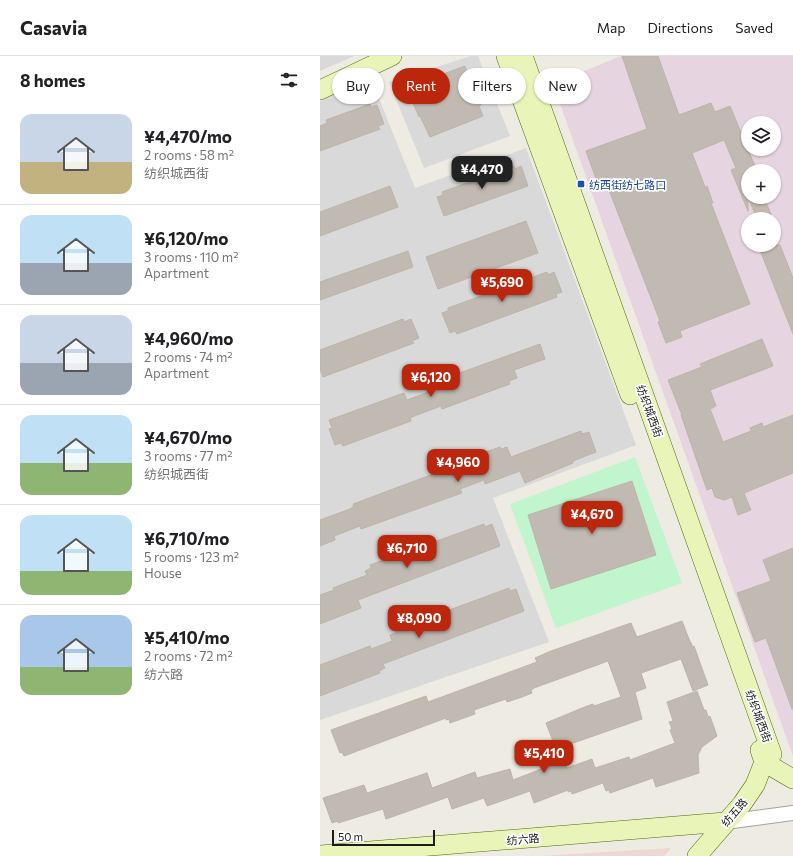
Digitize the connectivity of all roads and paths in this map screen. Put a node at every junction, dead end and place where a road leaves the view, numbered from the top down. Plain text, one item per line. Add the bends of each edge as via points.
1 (392, 56) edge
2 (506, 56) edge
3 (523, 56) edge
4 (320, 90) edge
5 (764, 762) junction
6 (793, 779) edge
7 (793, 813) edge
8 (725, 822) junction
9 (320, 855) edge
10 (696, 856) edge

1 - 4 street
2 - 5 street, 纺织城西街
3 - 5 street, 纺织城西街 via 772,754
5 - 6 street
5 - 8 street, 纺五路 via 755,785
7 - 8 street
8 - 9 street, 纺六路
8 - 10 street, 纺五路

